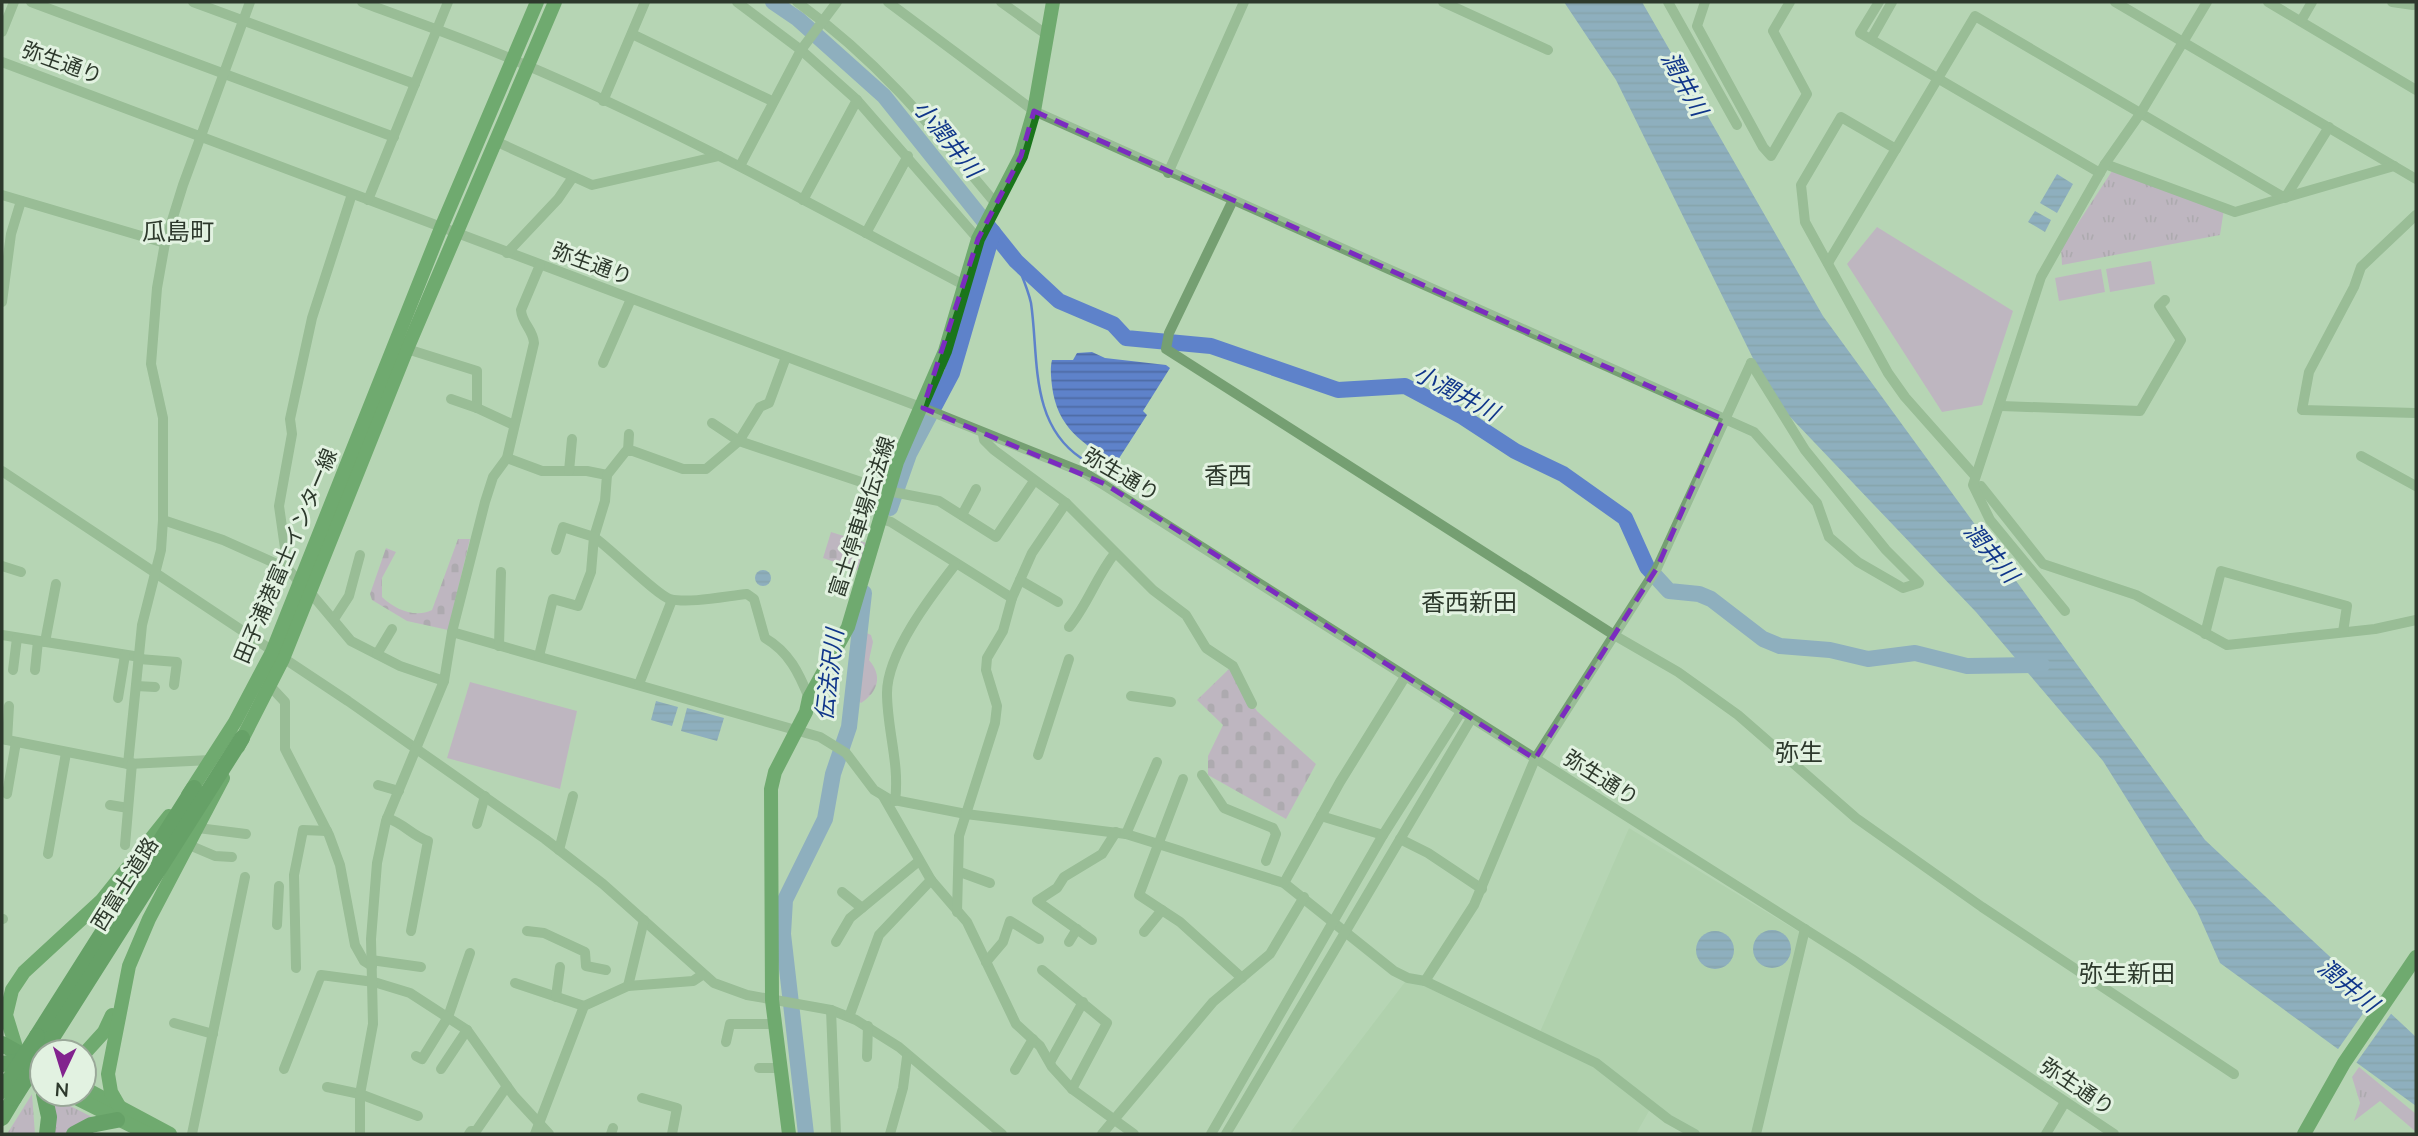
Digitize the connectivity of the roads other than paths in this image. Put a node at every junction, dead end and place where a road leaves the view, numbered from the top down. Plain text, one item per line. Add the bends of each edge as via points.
1 (14, 2) edge
2 (31, 2) edge
3 (193, 2) edge
4 (250, 2) edge
5 (362, 2) edge
6 (448, 2) edge
7 (537, 2) edge
8 (555, 2) edge
9 (645, 2) edge
10 (737, 2) edge
11 (797, 2) edge
12 (837, 2) edge
13 (888, 2) edge
14 (1001, 2) edge
15 (1053, 2) edge
16 (1244, 2) edge
17 (1443, 2) edge
18 (1668, 2) edge
19 (1705, 2) edge
20 (1790, 2) edge
21 (1879, 2) edge
22 (1892, 2) edge
23 (2115, 2) edge
24 (2207, 2) edge
25 (2268, 2) edge
26 (2312, 2) edge
27 (2392, 2) edge
28 (2414, 7) edge
29 (243, 20) junction
30 (2301, 21) junction
31 (821, 24) junction
32 (437, 30) junction
33 (2, 32) edge
34 (632, 34) junction
35 (1047, 35) junction
36 (1866, 36) junction
37 (2183, 42) junction
38 (803, 48) junction
39 (1548, 50) dead end
40 (513, 59) junction
41 (2, 62) edge
42 (528, 66) junction
43 (223, 74) junction
44 (1937, 78) junction
45 (415, 84) junction
46 (2416, 90) edge
47 (857, 100) junction
48 (603, 101) junction
49 (772, 101) junction
50 (1034, 111) junction
51 (2140, 114) junction
52 (1737, 125) dead end
53 (2329, 127) junction
54 (200, 136) junction
55 (394, 137) junction
56 (495, 141) junction
57 (1896, 149) junction
58 (719, 156) junction
59 (908, 156) junction
60 (740, 166) junction
61 (2394, 166) junction
62 (2103, 168) junction
63 (1168, 173) junction
64 (573, 177) junction
65 (2416, 178) edge
66 (352, 194) junction
67 (2, 195) edge
68 (2285, 198) junction
69 (368, 200) junction
70 (803, 200) junction
71 (20, 201) junction
72 (1231, 202) junction
73 (996, 204) junction
74 (2416, 215) edge
75 (441, 228) junction
76 (455, 233) junction
77 (866, 233) junction
78 (979, 236) junction
79 (164, 243) junction
80 (507, 253) junction
81 (1828, 262) junction
82 (540, 265) junction
83 (964, 285) junction
84 (631, 299) junction
85 (2165, 300) dead end
86 (2, 302) edge
87 (407, 349) junction
88 (786, 357) junction
89 (603, 363) dead end
90 (451, 399) dead end
91 (2001, 406) junction
92 (477, 408) junction
93 (923, 408) junction
94 (2416, 413) edge
95 (1723, 419) junction
96 (712, 423) dead end
97 (514, 425) junction
98 (629, 434) dead end
99 (983, 434) junction
100 (572, 439) dead end
101 (739, 441) junction
102 (628, 451) junction
103 (2361, 456) dead end
104 (507, 458) junction
105 (2, 471) edge
106 (569, 471) junction
107 (607, 475) junction
108 (1975, 478) junction
109 (1034, 481) junction
110 (862, 482) junction
111 (2416, 486) edge
112 (975, 489) dead end
113 (894, 491) junction
114 (858, 495) dead end
115 (1066, 503) junction
116 (962, 514) junction
117 (163, 520) junction
118 (886, 520) junction
119 (594, 537) junction
120 (556, 550) dead end
121 (1115, 553) junction
122 (360, 555) dead end
123 (955, 565) junction
124 (2, 566) edge
125 (288, 569) junction
126 (21, 572) dead end
127 (155, 572) junction
128 (501, 572) dead end
129 (1020, 580) junction
130 (56, 584) dead end
131 (304, 587) junction
132 (1012, 598) junction
133 (672, 600) junction
134 (1058, 602) dead end
135 (2065, 611) dead end
136 (334, 619) junction
137 (2416, 620) edge
138 (1069, 627) dead end
139 (392, 629) dead end
140 (452, 632) junction
141 (2343, 632) junction
142 (2205, 634) junction
143 (2, 635) edge
144 (1614, 635) junction
145 (17, 638) junction
146 (42, 641) junction
147 (499, 646) junction
148 (377, 654) junction
149 (125, 655) junction
150 (278, 655) junction
151 (539, 656) junction
152 (139, 658) junction
153 (1069, 659) dead end
154 (13, 670) dead end
155 (35, 670) dead end
156 (1405, 677) junction
157 (444, 681) junction
158 (639, 684) junction
159 (174, 685) dead end
160 (136, 686) junction
161 (155, 687) dead end
162 (271, 687) junction
163 (1131, 696) dead end
164 (118, 698) dead end
165 (809, 698) junction
166 (1171, 702) dead end
167 (1252, 704) dead end
168 (9, 706) dead end
169 (1461, 712) junction
170 (1471, 719) junction
171 (798, 728) junction
172 (242, 738) junction
173 (8, 741) edge
174 (417, 748) junction
175 (66, 753) junction
176 (1038, 755) dead end
177 (211, 760) junction
178 (1535, 760) junction
179 (1157, 762) dead end
180 (130, 763) junction
181 (1202, 775) dead end
182 (1183, 779) dead end
183 (378, 785) dead end
184 (194, 788) junction
185 (399, 791) junction
186 (7, 794) dead end
187 (485, 796) junction
188 (573, 796) dead end
189 (883, 796) junction
190 (895, 801) junction
191 (110, 805) dead end
192 (128, 808) junction
193 (966, 814) junction
194 (1321, 816) junction
195 (387, 818) junction
196 (477, 824) dead end
197 (198, 828) junction
198 (327, 831) junction
199 (1121, 833) junction
200 (246, 834) dead end
201 (1383, 835) junction
202 (1400, 839) junction
203 (1160, 844) junction
204 (125, 845) dead end
205 (188, 845) junction
206 (559, 850) junction
207 (48, 854) dead end
208 (232, 857) dead end
209 (919, 861) junction
210 (1262, 869) junction
211 (960, 872) junction
212 (245, 877) dead end
213 (931, 880) junction
214 (990, 883) dead end
215 (1284, 883) junction
216 (279, 886) dead end
217 (1482, 888) junction
218 (842, 892) dead end
219 (1304, 897) junction
220 (862, 908) junction
221 (1162, 910) junction
222 (957, 912) junction
223 (644, 920) junction
224 (1333, 921) junction
225 (278, 925) dead end
226 (1077, 929) junction
227 (1805, 929) junction
228 (1344, 930) junction
229 (411, 931) dead end
230 (527, 932) dead end
231 (1144, 932) dead end
232 (1039, 939) dead end
233 (1092, 940) dead end
234 (836, 942) dead end
235 (1069, 942) dead end
236 (470, 953) dead end
237 (2416, 957) edge
238 (986, 962) junction
239 (372, 963) junction
240 (421, 967) dead end
241 (560, 967) dead end
242 (296, 968) dead end
243 (606, 970) dead end
244 (1042, 971) dead end
245 (24, 972) junction
246 (702, 975) junction
247 (1242, 978) junction
248 (1426, 981) junction
249 (374, 982) junction
250 (514, 983) dead end
251 (124, 984) junction
252 (628, 986) junction
253 (2, 989) edge
254 (556, 997) junction
255 (776, 1001) junction
256 (1083, 1002) junction
257 (584, 1006) junction
258 (831, 1010) junction
259 (448, 1017) junction
260 (849, 1017) junction
261 (174, 1023) dead end
262 (776, 1024) junction
263 (868, 1026) junction
264 (467, 1030) junction
265 (214, 1034) junction
266 (44, 1038) edge
267 (45, 1038) edge
268 (98, 1039) edge
269 (1033, 1039) junction
270 (726, 1042) dead end
271 (416, 1056) dead end
272 (867, 1056) dead end
273 (907, 1057) junction
274 (28, 1061) edge
275 (1050, 1062) junction
276 (28, 1065) edge
277 (759, 1068) dead end
278 (781, 1068) junction
279 (284, 1069) dead end
280 (440, 1069) dead end
281 (1015, 1070) dead end
282 (2234, 1074) dead end
283 (507, 1086) junction
284 (327, 1087) dead end
285 (1072, 1089) junction
286 (360, 1094) junction
287 (8, 1095) edge
288 (98, 1098) edge
289 (642, 1098) dead end
290 (2065, 1102) junction
291 (98, 1105) edge
292 (46, 1108) edge
293 (118, 1113) junction
294 (418, 1116) dead end
295 (2, 1118) edge
296 (1115, 1118) junction
297 (538, 1122) junction
298 (47, 1134) edge
299 (74, 1134) edge
300 (148, 1134) edge
301 (170, 1134) edge
302 (192, 1134) edge
303 (360, 1134) edge
304 (469, 1134) edge
305 (535, 1134) edge
306 (548, 1134) edge
307 (672, 1134) edge
308 (789, 1134) edge
309 (836, 1134) edge
310 (890, 1134) edge
311 (1002, 1134) edge
312 (1102, 1134) edge
313 (1133, 1134) edge
314 (1211, 1134) edge
315 (1226, 1134) edge
316 (1695, 1134) edge
317 (1756, 1134) edge
318 (2046, 1134) edge
319 (2114, 1134) edge
320 (2304, 1134) edge

1 - 33 street
2 - 43 street
3 - 29 street
4 - 29 street
5 - 32 street
6 - 32 street
7 - 40 main road, 田子浦港富士インター線
8 - 42 main road, 田子浦港富士インター線
9 - 34 street
10 - 38 street
11 - 31 street
12 - 31 street
13 - 50 street
14 - 35 street
15 - 35 main road, 富士停車場伝法線
16 - 63 street
17 - 39 street
18 - 52 street
19 - 20 street via 1697,26 1771,156 1807,94 1773,31
21 - 36 street
22 - 36 street
23 - 37 street
24 - 37 street
25 - 30 street
26 - 30 street
27 - 28 street
29 - 43 street
29 - 45 street
30 - 46 street
31 - 38 street
31 - 73 street via 868,58 930,122
32 - 40 street
32 - 45 street
34 - 48 street
34 - 49 street
35 - 50 main road, 富士停車場伝法線
36 - 44 street
37 - 51 street
37 - 53 street
38 - 47 street
38 - 49 street
40 - 42 street
40 - 75 main road, 田子浦港富士インター線
41 - 54 street, 弥生通り
42 - 48 street
42 - 56 main road, 田子浦港富士インター線
43 - 54 street
43 - 55 street
44 - 51 street via 1975,16
44 - 57 street
44 - 62 street
45 - 55 street
47 - 59 street
47 - 70 street
48 - 58 street
49 - 60 street
50 - 63 street
50 - 73 main road, 富士停車場伝法線 via 1021,156
51 - 62 street
51 - 68 street
53 - 61 street
53 - 68 street
54 - 66 street, 弥生通り
54 - 79 street
55 - 69 street
56 - 64 street
56 - 76 main road, 田子浦港富士インター線
57 - 81 street
57 - 81 street via 1841,117 1801,185 1805,222
58 - 60 street
58 - 64 street via 593,185
59 - 77 street
59 - 78 street
60 - 70 street
61 - 65 street
61 - 68 street
62 - 68 street via 2235,212
62 - 91 street via 2041,277
63 - 72 street
64 - 80 street
66 - 69 street, 弥生通り
66 - 125 street via 312,318 290,419 292,434 279,506
67 - 71 street
69 - 75 street, 弥生通り
70 - 77 street
71 - 79 street
71 - 86 street via 10,234
72 - 95 street
72 - 144 street via 1169,333 1166,349
73 - 78 main road, 富士停車場伝法線
74 - 94 street via 2361,267 2309,372 2302,411
75 - 76 street, 弥生通り
75 - 131 main road, 田子浦港富士インター線
76 - 80 street, 弥生通り
76 - 87 main road, 田子浦港富士インター線
77 - 83 street
78 - 83 main road, 富士停車場伝法線
79 - 117 street via 151,341 151,364 163,418
80 - 82 street, 弥生通り
81 - 108 street via 1888,373
82 - 84 street, 弥生通り
82 - 97 street via 521,310 534,343
83 - 93 main road, 富士停車場伝法線
84 - 88 street, 弥生通り
84 - 89 street
85 - 91 street via 2160,306 2181,340 2140,411
87 - 92 street via 477,371
87 - 131 main road, 田子浦港富士インター線
88 - 93 street, 弥生通り
88 - 101 street via 769,403 760,407
90 - 92 street
91 - 108 street
92 - 97 street
93 - 99 street, 弥生通り
93 - 113 main road, 富士停車場伝法線
95 - 95 street via 1754,432 1817,503 1829,537 1858,562 1903,588 1919,583 1886,550 1805,450 1751,363
95 - 144 street via 1657,568
96 - 101 street
97 - 104 street
98 - 102 street
99 - 109 street via 994,450
99 - 156 street, 弥生通り via 1105,484
100 - 106 street
101 - 102 street via 714,464 698,471
101 - 110 street
102 - 107 street
103 - 111 street
104 - 106 street via 542,471
104 - 140 street via 493,477 485,502
105 - 127 street
106 - 107 street
107 - 119 street
108 - 135 street via 1973,485 1990,520
108 - 142 street via 2043,564 2136,595
109 - 115 street
109 - 116 street via 996,537
110 - 113 street
110 - 114 street
112 - 116 street
113 - 116 street via 939,501
113 - 118 main road, 富士停車場伝法線
115 - 121 street
115 - 129 street via 1032,553
117 - 125 street
117 - 127 street
118 - 123 street
118 - 165 main road, 富士停車場伝法線 via 848,627
119 - 120 street via 563,527
119 - 133 street via 658,594
119 - 151 street via 591,572 578,606 553,599
121 - 138 street
121 - 167 street via 1186,615 1206,648 1233,666
122 - 136 street via 348,596
123 - 132 street
123 - 190 street via 891,668 887,693 898,776
124 - 126 street
125 - 131 street
127 - 150 street
127 - 152 street
128 - 147 street
129 - 132 street
129 - 134 street
130 - 146 street
131 - 136 street
131 - 150 main road, 田子浦港富士インター線
132 - 193 street via 1003,631 987,658 997,706 995,723
133 - 158 street
133 - 165 street via 747,594 754,599 765,638 781,647
136 - 148 street via 352,640
137 - 141 street
139 - 148 street
140 - 147 street
140 - 157 street
141 - 142 street via 2227,645
141 - 142 street via 2347,606 2221,571
143 - 145 street
144 - 178 street
144 - 282 street via 1738,715 1867,826
145 - 146 street
145 - 154 street
146 - 149 street
146 - 155 street
147 - 151 street
148 - 157 street
149 - 152 street
149 - 164 street
150 - 162 main road, 田子浦港富士インター線
150 - 174 street
150 - 177 main road, 田子浦港富士インター線
151 - 158 street
152 - 159 street via 177,662
152 - 160 street
153 - 176 street
156 - 169 street, 弥生通り
156 - 194 street
157 - 174 street
158 - 171 street
160 - 161 street
160 - 180 street
162 - 172 main road, 田子浦港富士インター線
162 - 198 street via 285,702 285,749
163 - 166 street
165 - 171 main road, 富士停車場伝法線
168 - 173 street
169 - 170 street, 弥生通り
169 - 201 street
170 - 178 street, 弥生通り
170 - 202 street
171 - 189 street via 846,753
171 - 255 main road, 富士停車場伝法線 via 771,789
172 - 197 main road, 田子浦港富士インター線
172 - 267 highway, 西富士道路
173 - 175 street
173 - 186 street
174 - 185 street
174 - 187 street
175 - 180 street
175 - 207 street
177 - 180 street
177 - 184 main road, 田子浦港富士インター線
178 - 217 street
178 - 227 street, 弥生通り
179 - 199 street
180 - 192 street
181 - 210 street via 1224,808 1273,828 1276,834
182 - 203 street
183 - 185 street
184 - 245 main road, 田子浦港富士インター線 via 81,922
184 - 266 highway, 西富士道路
185 - 195 street
187 - 196 street
187 - 206 street
188 - 206 street
189 - 190 street
189 - 209 street
190 - 193 street
191 - 192 street
192 - 204 street
193 - 199 street
193 - 211 street via 959,836
194 - 201 street
194 - 215 street
195 - 229 street via 428,841
195 - 239 street via 377,863
197 - 200 street
197 - 205 main road, 田子浦港富士インター線
198 - 239 street via 340,864 355,945 364,961
198 - 242 street via 303,830 294,875
199 - 203 street
199 - 226 street via 1102,854 1064,877 1057,888 1037,901
201 - 224 street
202 - 217 street
202 - 228 street
203 - 210 street
203 - 221 street via 1139,895
205 - 208 street via 215,856
205 - 251 main road, 田子浦港富士インター線 via 137,943
206 - 223 street
209 - 213 street
209 - 220 street
210 - 215 street
211 - 214 street
211 - 222 street
212 - 265 street
213 - 222 street
213 - 260 street via 879,935
215 - 219 street
216 - 225 street
217 - 248 street
218 - 220 street
219 - 224 street
219 - 247 street via 1275,948
220 - 234 street
221 - 231 street
221 - 247 street
222 - 238 street via 967,922
223 - 246 street
223 - 252 street
224 - 228 street
224 - 314 street
226 - 233 street
226 - 235 street
227 - 290 street, 弥生通り
227 - 317 street
228 - 248 street via 1394,971
228 - 315 street
230 - 243 street via 544,933 585,952 586,966
232 - 238 street via 1010,921 1003,942
236 - 259 street
237 - 320 main road via 2344,1063
238 - 269 street via 1016,1024
239 - 240 street
239 - 249 street
241 - 254 street
244 - 256 street
245 - 253 main road
245 - 274 main road, 田子浦港富士インター線 via 7,1005 8,1028
246 - 252 street via 693,981
246 - 255 street via 726,989
247 - 296 street via 1213,1002
248 - 316 street via 1596,1063 1668,1119
249 - 259 street via 410,993
249 - 279 street via 321,975
249 - 286 street via 372,1038
250 - 254 street
251 - 268 main road
251 - 293 main road via 108,1074
252 - 257 street
254 - 257 street
255 - 258 street
255 - 262 main road, 富士停車場伝法線
256 - 275 street
256 - 285 street via 1107,1023
257 - 297 street
258 - 260 street
258 - 309 street
259 - 264 street
259 - 271 street via 422,1059
260 - 263 street
261 - 265 street
262 - 270 street via 730,1024
262 - 278 main road, 富士停車場伝法線
263 - 272 street
263 - 273 street
264 - 280 street
264 - 283 street
265 - 302 street
269 - 275 street
269 - 281 street
273 - 310 street
273 - 311 street
275 - 285 street
276 - 287 highway, 西富士道路, bridge
277 - 278 street
278 - 308 main road, 富士停車場伝法線
283 - 297 street
283 - 304 street via 477,1131
284 - 286 street
285 - 296 street
286 - 294 street
286 - 303 street
287 - 295 highway, 西富士道路
288 - 293 main road
289 - 307 street via 677,1108
290 - 318 street
290 - 319 street, 弥生通り
291 - 293 main road
292 - 298 highway
293 - 299 highway
293 - 300 main road
293 - 301 main road
296 - 312 street
296 - 313 street
297 - 305 street
297 - 306 street

